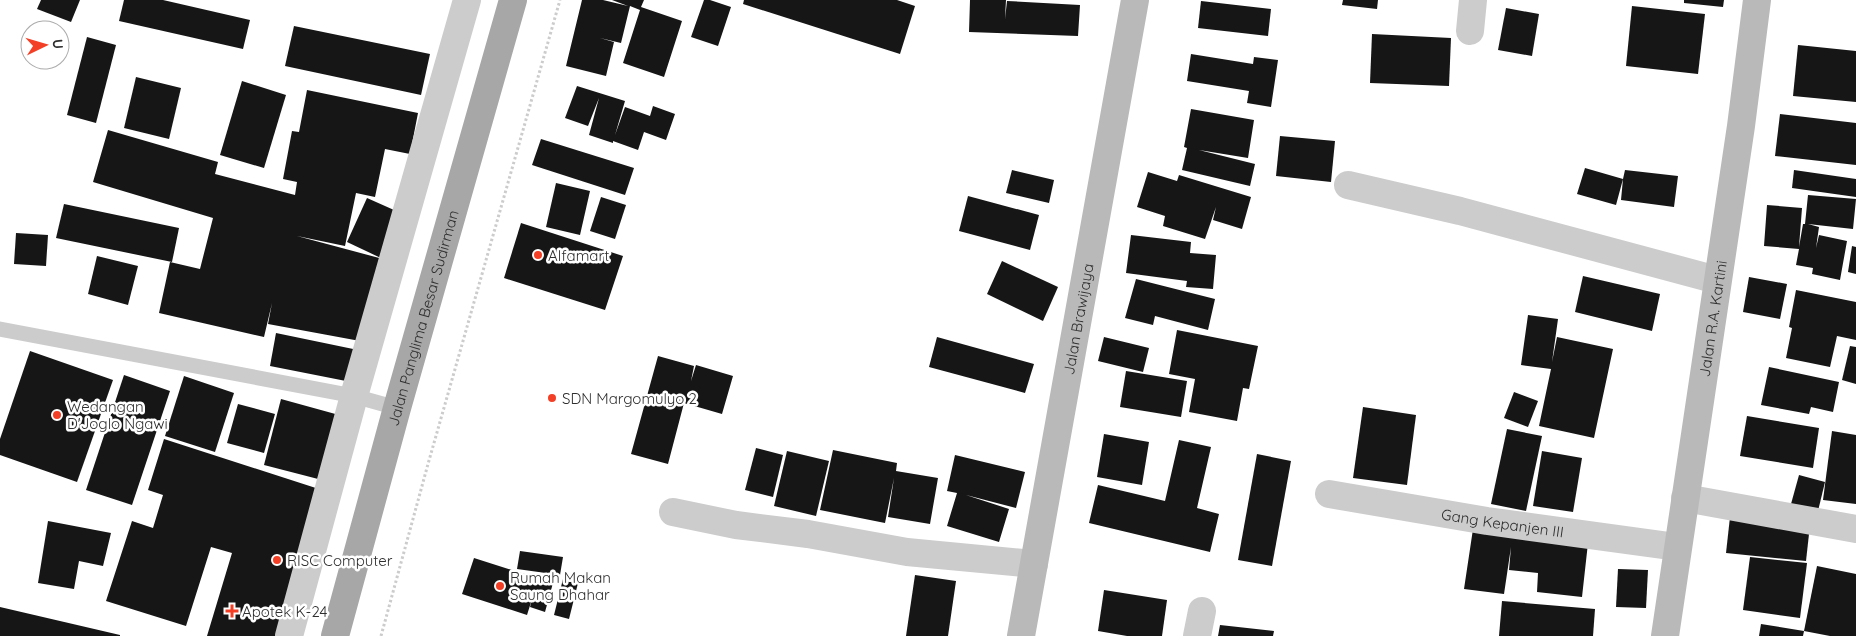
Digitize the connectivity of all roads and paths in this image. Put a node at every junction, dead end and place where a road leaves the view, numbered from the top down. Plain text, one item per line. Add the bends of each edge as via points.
1 (467, 0) edge
2 (513, 0) edge
3 (560, 0) edge
4 (1135, 0) edge
5 (1473, 0) edge
6 (1758, 0) edge
7 (1470, 31) dead end
8 (1348, 185) dead end
9 (1717, 280) junction
10 (0, 329) edge
11 (354, 396) junction
12 (397, 408) junction
13 (1329, 494) dead end
14 (1685, 498) junction
15 (673, 512) dead end
16 (1856, 529) edge
17 (1677, 547) junction
18 (1034, 564) junction
19 (289, 636) edge
20 (335, 636) edge
21 (381, 636) edge
22 (1022, 636) edge
23 (1665, 636) edge

1 - 11 street
2 - 12 main road, Jalan Panglima Besar Sudirman
3 - 21 path
4 - 18 street, Jalan Brawijaya
5 - 7 street
6 - 9 street, Jalan R.A. Kartini
8 - 9 street via 1460,211
9 - 14 street, Jalan R.A. Kartini
10 - 11 lane
11 - 12 lane
11 - 19 street
12 - 20 main road, Jalan Panglima Besar Sudirman
13 - 17 street, Gang Kepanjen III
14 - 16 street
14 - 17 street, Jalan R.A. Kartini
15 - 18 street via 907,552
17 - 23 street, Jalan R.A. Kartini
18 - 22 street, Jalan Brawijaya

